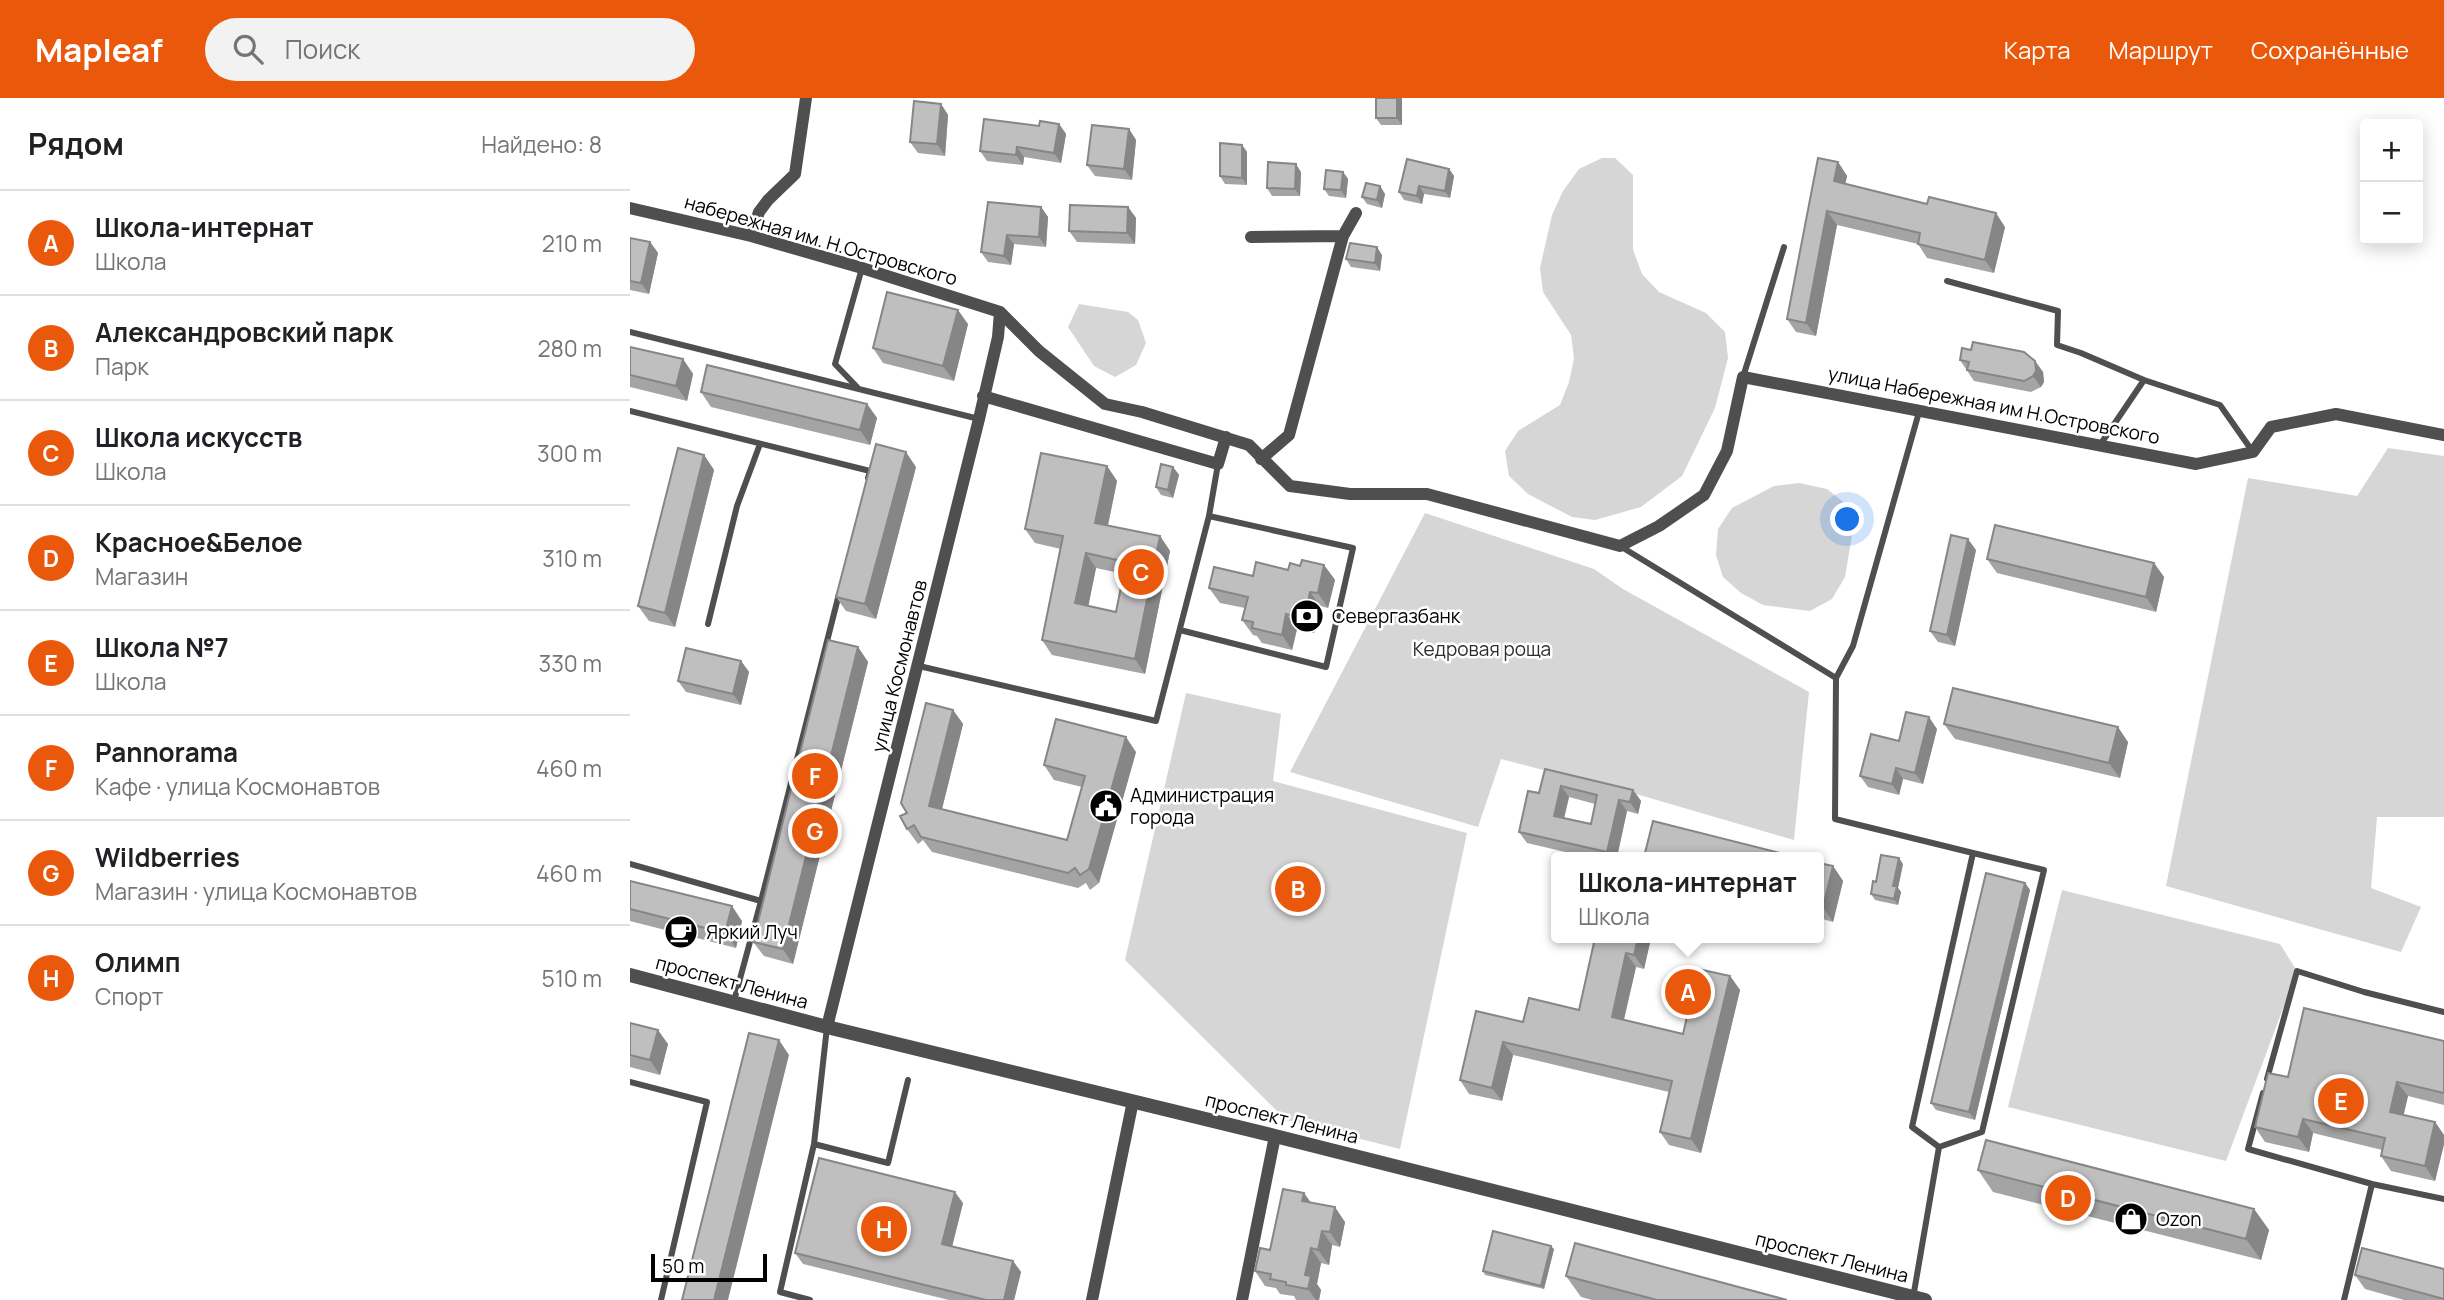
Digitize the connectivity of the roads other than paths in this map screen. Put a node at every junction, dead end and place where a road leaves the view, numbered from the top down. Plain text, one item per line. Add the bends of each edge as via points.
1 (806, 98) edge
2 (630, 208) edge
3 (1356, 213) dead end
4 (751, 236) junction
5 (1343, 236) junction
6 (1251, 237) dead end
7 (1784, 247) dead end
8 (862, 268) junction
9 (1947, 281) dead end
10 (1000, 312) junction
11 (630, 332) edge
12 (1743, 377) junction
13 (2144, 380) junction
14 (857, 387) junction
15 (983, 396) junction
16 (1920, 410) junction
17 (630, 411) edge
18 (979, 419) junction
19 (2444, 435) edge
20 (1226, 438) junction
21 (760, 444) junction
22 (2100, 445) junction
23 (2253, 452) junction
24 (1261, 459) junction
25 (1218, 464) junction
26 (867, 484) edge
27 (1209, 516) junction
28 (1620, 546) junction
29 (839, 592) edge
30 (708, 624) dead end
31 (1180, 630) junction
32 (919, 666) junction
33 (1836, 678) junction
34 (1973, 853) junction
35 (630, 864) edge
36 (761, 901) junction
37 (630, 975) edge
38 (734, 1003) junction
39 (2444, 1012) edge
40 (827, 1027) junction
41 (908, 1080) dead end
42 (630, 1082) edge
43 (1133, 1101) junction
44 (1275, 1136) junction
45 (814, 1144) junction
46 (1940, 1147) junction
47 (2372, 1184) junction
48 (2444, 1199) edge
49 (2356, 1252) junction
50 (2368, 1255) edge
51 (1917, 1299) edge
52 (661, 1300) edge
53 (810, 1300) edge
54 (1092, 1300) edge
55 (1242, 1300) edge
56 (2344, 1300) edge

1 - 4 street via 795,174 759,212
2 - 4 street, набережная им. Н.Островского
3 - 5 street
4 - 8 street, набережная им. Н.Островского
5 - 6 street
5 - 24 street via 1289,435
7 - 12 lane
8 - 10 street, набережная им. Н.Островского
8 - 14 lane via 835,364
9 - 13 lane via 2058,311 2057,345
10 - 15 street, улица Космонавтов
10 - 20 street via 1039,351 1105,404
11 - 14 lane
12 - 16 street, улица Набережная им Н.Островского
12 - 28 street via 1727,452 1704,495
13 - 22 lane
13 - 23 lane via 2220,405
14 - 18 lane
15 - 18 street, улица Космонавтов
15 - 25 street
16 - 22 street, улица Набережная им Н.Островского
16 - 33 lane via 1853,646
17 - 21 lane
18 - 32 street, улица Космонавтов
19 - 23 street via 2336,414 2271,426
20 - 24 street via 1249,445
20 - 25 street
21 - 26 lane via 870,471
21 - 30 lane via 737,506
22 - 23 street, улица Набережная им Н.Островского via 2196,464
24 - 28 street via 1290,486 1350,494 1427,494
25 - 27 lane
27 - 31 lane
27 - 31 lane via 1353,548 1326,667
28 - 33 lane
29 - 36 lane
31 - 32 lane via 1156,721
32 - 40 street, улица Космонавтов
33 - 34 lane via 1835,819
34 - 46 lane via 1912,1127
34 - 46 lane via 2045,870 1982,1132
35 - 36 lane
36 - 38 lane
37 - 38 street, проспект Ленина
38 - 40 street, проспект Ленина
39 - 47 lane via 2297,971 2248,1149
40 - 43 street, проспект Ленина
40 - 45 lane
41 - 45 lane via 888,1163
42 - 52 lane via 707,1102
43 - 44 street, проспект Ленина
43 - 54 street
44 - 51 street, проспект Ленина
44 - 55 street
45 - 53 lane via 779,1292
46 - 51 lane
47 - 48 lane
47 - 49 lane
49 - 50 lane
49 - 56 lane

